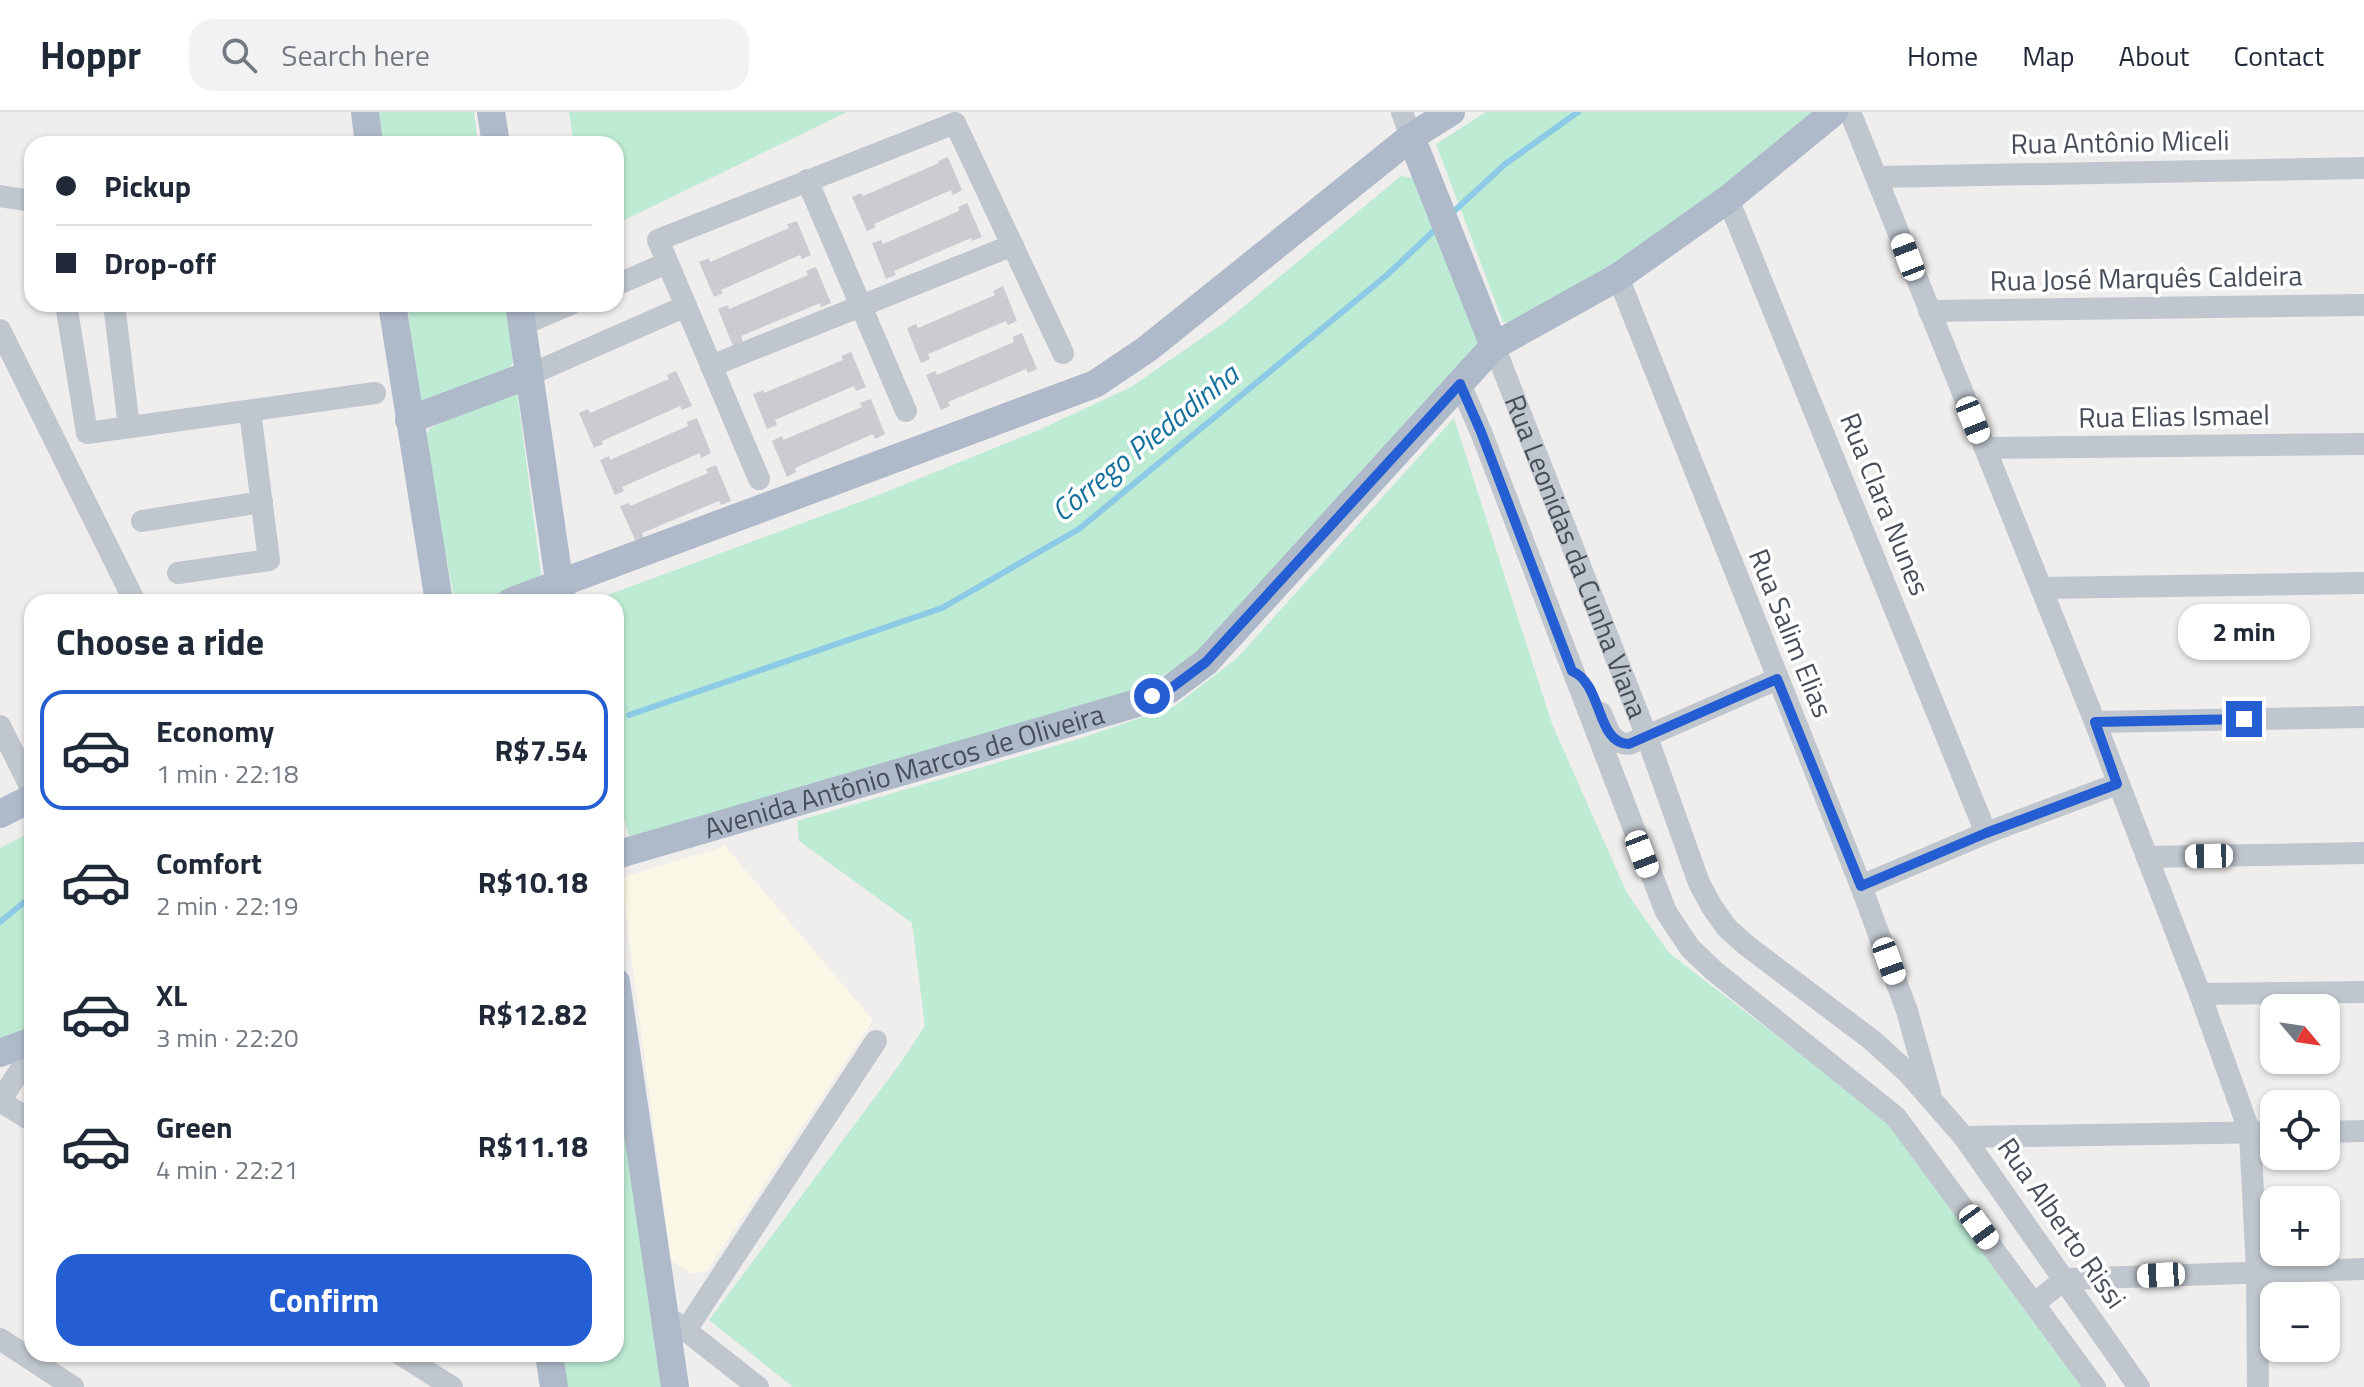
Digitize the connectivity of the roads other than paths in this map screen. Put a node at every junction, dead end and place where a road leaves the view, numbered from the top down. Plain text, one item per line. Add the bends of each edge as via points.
1 (365, 112) edge
2 (491, 112) edge
3 (1451, 112) edge
4 (1834, 112) edge
5 (1850, 112) edge
6 (368, 136) edge
7 (495, 136) edge
8 (1412, 137) edge
9 (2364, 168) edge
10 (1877, 177) junction
11 (807, 180) junction
12 (0, 196) edge
13 (1728, 199) junction
14 (24, 200) edge
15 (1013, 245) junction
16 (667, 263) junction
17 (1618, 277) junction
18 (624, 282) edge
19 (2364, 305) edge
20 (686, 306) junction
21 (860, 306) junction
22 (1929, 311) junction
23 (67, 312) edge
24 (115, 312) edge
25 (393, 312) edge
26 (521, 314) edge
27 (0, 330) edge
28 (1490, 336) junction
29 (1063, 353) dead end
30 (711, 366) junction
31 (529, 375) junction
32 (1460, 384) junction
33 (375, 393) dead end
34 (250, 411) junction
35 (906, 411) dead end
36 (409, 420) junction
37 (129, 427) junction
38 (2364, 444) edge
39 (1985, 448) junction
40 (759, 479) dead end
41 (262, 502) junction
42 (142, 521) dead end
43 (178, 573) dead end
44 (2364, 583) edge
45 (2041, 588) junction
46 (560, 593) edge
47 (131, 594) edge
48 (438, 594) edge
49 (1572, 671) junction
50 (1777, 679) junction
51 (2364, 717) edge
52 (2095, 722) junction
53 (0, 726) edge
54 (1647, 737) junction
55 (24, 774) edge
56 (2117, 784) junction
57 (24, 802) edge
58 (0, 814) edge
59 (1986, 833) junction
60 (624, 853) edge
61 (2364, 853) edge
62 (2147, 857) junction
63 (1861, 886) junction
64 (2364, 992) edge
65 (2200, 994) junction
66 (1907, 1011) junction
67 (624, 1028) edge
68 (876, 1041) dead end
69 (1873, 1041) junction
70 (24, 1044) edge
71 (0, 1053) edge
72 (24, 1064) edge
73 (1931, 1098) junction
74 (0, 1101) edge
75 (24, 1116) edge
76 (2364, 1131) edge
77 (2340, 1132) edge
78 (2250, 1133) junction
79 (2260, 1133) edge
80 (1964, 1137) junction
81 (2364, 1269) edge
82 (2257, 1271) junction
83 (2065, 1279) junction
84 (2035, 1303) junction
85 (675, 1322) junction
86 (0, 1339) edge
87 (24, 1355) edge
88 (35, 1362) edge
89 (413, 1362) edge
90 (550, 1362) edge
91 (73, 1387) edge
92 (452, 1387) edge
93 (554, 1387) edge
94 (675, 1387) edge
95 (758, 1387) edge
96 (2095, 1387) edge
97 (2139, 1387) edge
98 (2258, 1387) edge

1 - 6 main road
2 - 7 main road
3 - 8 main road
4 - 13 main road, Avenida Antônio Marcos de Oliveira
5 - 10 street
8 - 28 main road, Rua Leonidas da Cunha Viana
8 - 46 main road via 1159,340 1095,384
9 - 10 street, Rua Antônio Miceli
10 - 22 street
11 - 15 street via 955,123
11 - 16 street via 658,240
11 - 21 street
12 - 14 street
13 - 17 main road, Avenida Antônio Marcos de Oliveira
13 - 59 street, Rua Clara Nunes
15 - 21 street
15 - 29 street
16 - 18 street
16 - 20 street
17 - 28 main road, Avenida Antônio Marcos de Oliveira
17 - 50 street, Rua Salim Elias
19 - 22 street, Rua José Marquês Caldeira
20 - 30 street
20 - 31 street
21 - 30 street
21 - 35 street
22 - 39 street
23 - 37 street via 87,433
24 - 37 street
25 - 36 main road
26 - 31 main road
27 - 47 street
28 - 32 main road, Avenida Antônio Marcos de Oliveira
28 - 54 street, Rua Leonidas da Cunha Viana
30 - 40 street
31 - 36 main road
31 - 46 main road
32 - 49 street, Rua Leonidas da Cunha Viana
32 - 60 main road, Avenida Antônio Marcos de Oliveira via 1206,662 1170,689 1134,704
33 - 34 street
34 - 37 street
34 - 41 street
36 - 48 main road
38 - 39 street, Rua Elias Ismael
39 - 45 street
41 - 42 street
41 - 43 street via 269,560
44 - 45 street
45 - 52 street
49 - 54 street via 1590,685 1614,739 1625,745
49 - 84 street, Rua Leonidas da Cunha Viana via 1666,912 1690,948 1885,1106
50 - 54 street
50 - 63 street, Rua Salim Elias
51 - 52 street
52 - 56 street
53 - 55 street
54 - 69 street, Rua Leonidas da Cunha Viana via 1699,883 1727,928
56 - 59 street
56 - 62 street
57 - 58 main road
59 - 63 street
61 - 62 street
62 - 65 street
63 - 66 street, Rua Salim Elias
64 - 65 street
65 - 78 street
66 - 69 street via 1889,1034
66 - 73 street, Rua Salim Elias
67 - 85 main road
68 - 85 street
69 - 73 street, Rua Leonidas da Cunha Viana
70 - 71 main road
72 - 74 street
73 - 80 street, Rua Alberto Rissi
74 - 75 street
76 - 77 street
78 - 79 street
78 - 80 street
78 - 82 street
80 - 83 street, Rua Alberto Rissi
81 - 82 street
82 - 83 street
82 - 98 street
83 - 84 street
83 - 97 street, Rua Alberto Rissi
84 - 96 street
85 - 94 main road
85 - 95 street
86 - 87 street
88 - 91 street
89 - 92 street
90 - 93 main road

